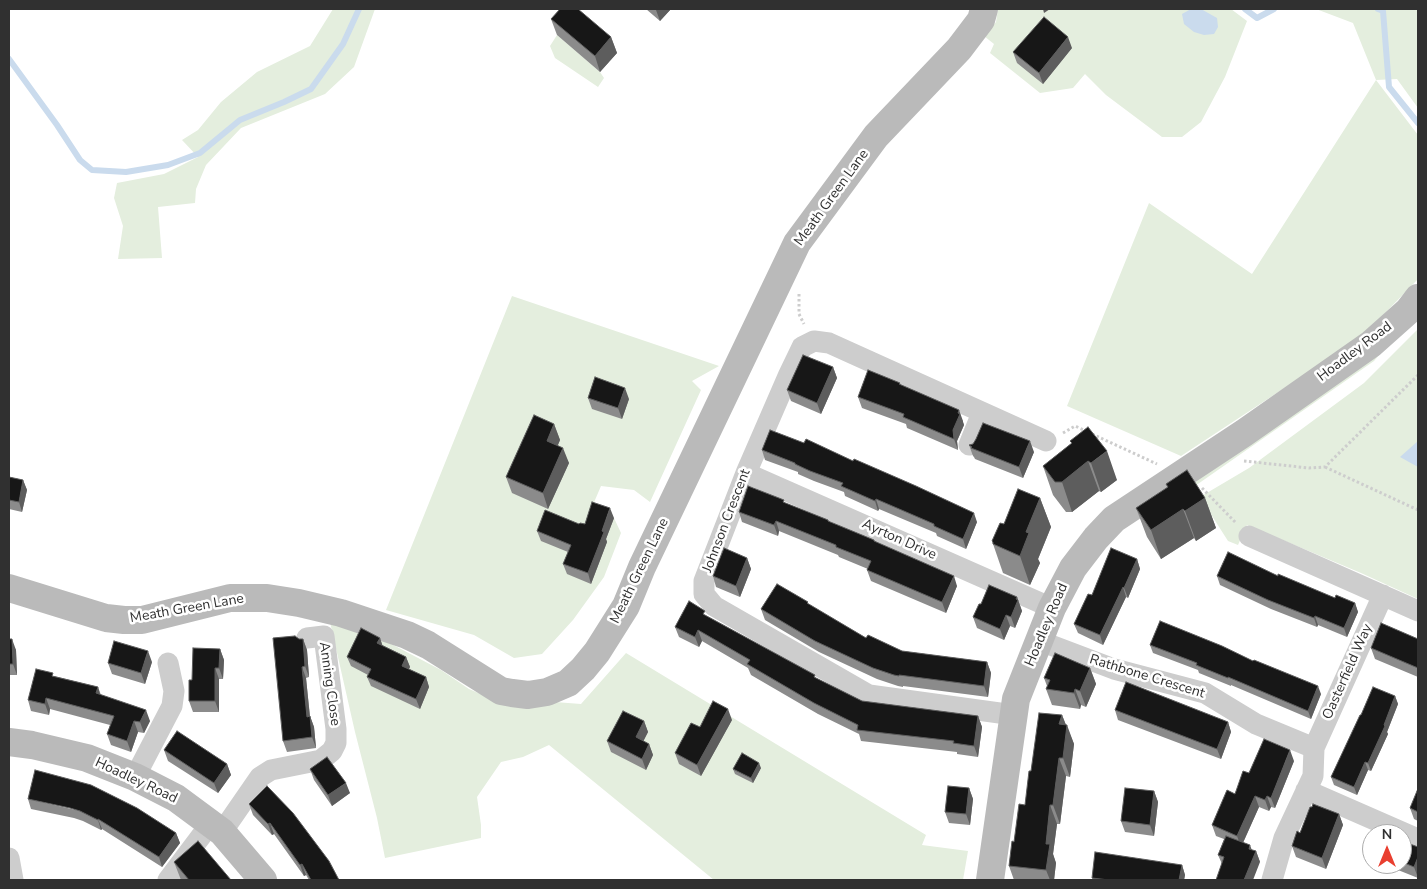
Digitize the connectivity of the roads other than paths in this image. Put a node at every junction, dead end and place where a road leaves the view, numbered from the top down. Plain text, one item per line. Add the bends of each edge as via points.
1 (984, 9) edge
2 (1418, 298) edge
3 (982, 413) junction
4 (1046, 441) road end
5 (969, 445) edge
6 (746, 472) junction
7 (1249, 536) road end
8 (9, 588) edge
9 (1383, 595) junction
10 (1052, 608) junction
11 (1418, 611) edge
12 (307, 638) dead end
13 (1040, 642) junction
14 (168, 663) dead end
15 (1014, 715) junction
16 (9, 742) edge
17 (1314, 748) junction
18 (135, 778) junction
19 (1306, 790) junction
20 (216, 828) junction
21 (1418, 839) edge
22 (9, 858) edge
23 (12, 880) edge
24 (168, 880) edge
25 (264, 880) edge
26 (990, 880) edge
27 (1272, 880) edge

1 - 8 street, Meath Green Lane via 981,20 959,50 876,136 798,243 626,606 597,652 568,683 547,692 528,695 501,691 407,635 341,612 299,602 230,598 142,620 124,620 106,618
2 - 10 street, Hoadley Road via 1371,344 1114,519 1072,568
3 - 4 street
3 - 5 street
3 - 6 street, Johnson Crescent via 830,344 814,341 802,347
6 - 10 street, Ayrton Drive
6 - 15 street, Johnson Crescent via 704,581 704,594 714,606 869,695
7 - 9 street
9 - 11 street
9 - 17 street, Oasterfield Way
10 - 13 street, Hoadley Road
12 - 20 street, Anning Close via 324,636 336,743 321,760 271,770 260,777
13 - 15 street, Hoadley Road via 1016,699
13 - 17 street, Rathbone Crescent via 1114,669 1206,693 1256,724
14 - 18 street via 174,691 172,706
15 - 26 street, Hoadley Road
16 - 18 street, Hoadley Road via 87,758
17 - 19 street via 1313,776
18 - 20 street, Hoadley Road via 176,798
19 - 21 street
19 - 27 street via 1284,838
20 - 24 street
20 - 25 street, Hoadley Road
22 - 23 street

